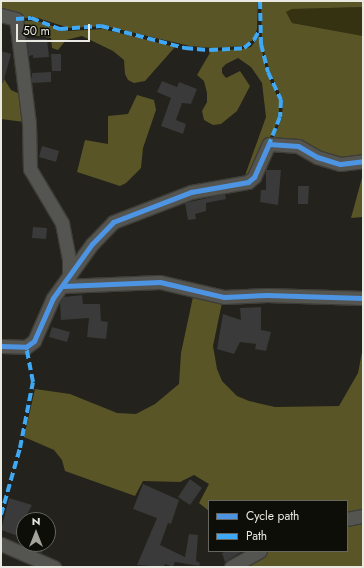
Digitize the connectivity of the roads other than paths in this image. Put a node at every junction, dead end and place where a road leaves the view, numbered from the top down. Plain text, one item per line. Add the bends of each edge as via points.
1 (1, 15) edge
2 (363, 161) edge
3 (66, 282) junction
4 (363, 298) edge
5 (1, 346) edge
6 (363, 516) edge
7 (348, 519) edge
8 (1, 544) edge
9 (258, 552) edge
10 (54, 567) edge
11 (231, 567) edge

1 - 3 street via 16,19 29,123 30,169 62,223 69,258
2 - 3 street via 340,164 317,157 298,146 269,144 254,177 248,182 191,192 113,222 92,244
3 - 4 street via 160,282 224,297 267,295
3 - 5 street via 53,298 34,341 26,347
6 - 7 street
8 - 10 street
9 - 11 street

